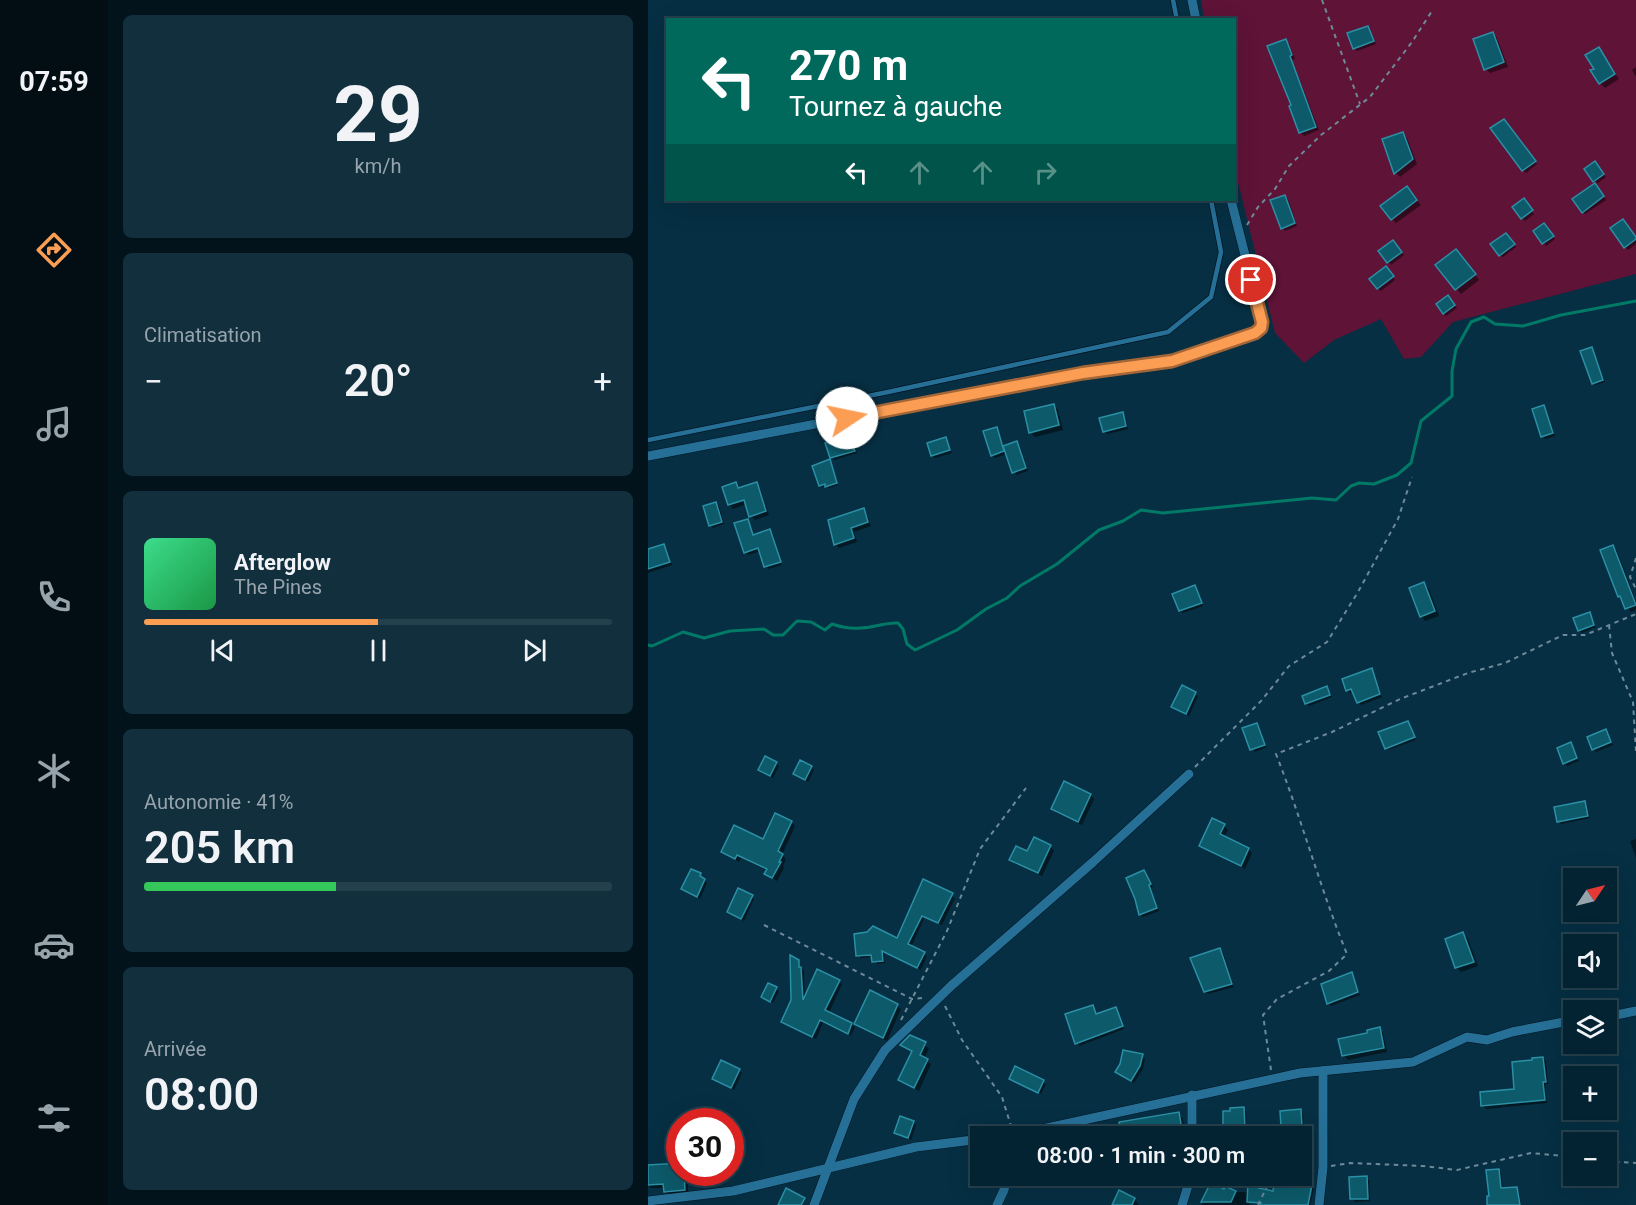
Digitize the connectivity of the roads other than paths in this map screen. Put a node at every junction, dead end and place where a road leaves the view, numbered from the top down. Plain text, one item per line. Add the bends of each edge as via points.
1 (1173, 0) edge
2 (1192, 0) edge
3 (1177, 18) edge
4 (1196, 18) edge
5 (1211, 201) edge
6 (1231, 201) edge
7 (648, 440) edge
8 (648, 456) edge
9 (1189, 774) road end
10 (1636, 1011) edge
11 (1617, 1015) edge
12 (1563, 1022) edge
13 (1323, 1071) junction
14 (1192, 1095) junction
15 (1057, 1126) edge
16 (1192, 1126) edge
17 (970, 1140) edge
18 (829, 1167) junction
19 (1005, 1186) edge
20 (1188, 1186) edge
21 (648, 1201) edge
22 (814, 1205) edge
23 (997, 1205) edge
24 (1182, 1205) edge
25 (1319, 1205) edge

1 - 3 lane
2 - 4 street
5 - 7 lane via 1221,252 1211,297 1168,332
6 - 8 street via 1262,322 1255,333 1172,361 1083,373
9 - 18 street via 885,1050 854,1099
10 - 11 street
12 - 13 street via 1487,1040 1467,1037 1413,1062
13 - 14 street
13 - 25 street
14 - 15 street
14 - 16 street
17 - 18 street via 916,1147
18 - 21 street via 733,1191
18 - 22 street
19 - 23 street
20 - 24 street

